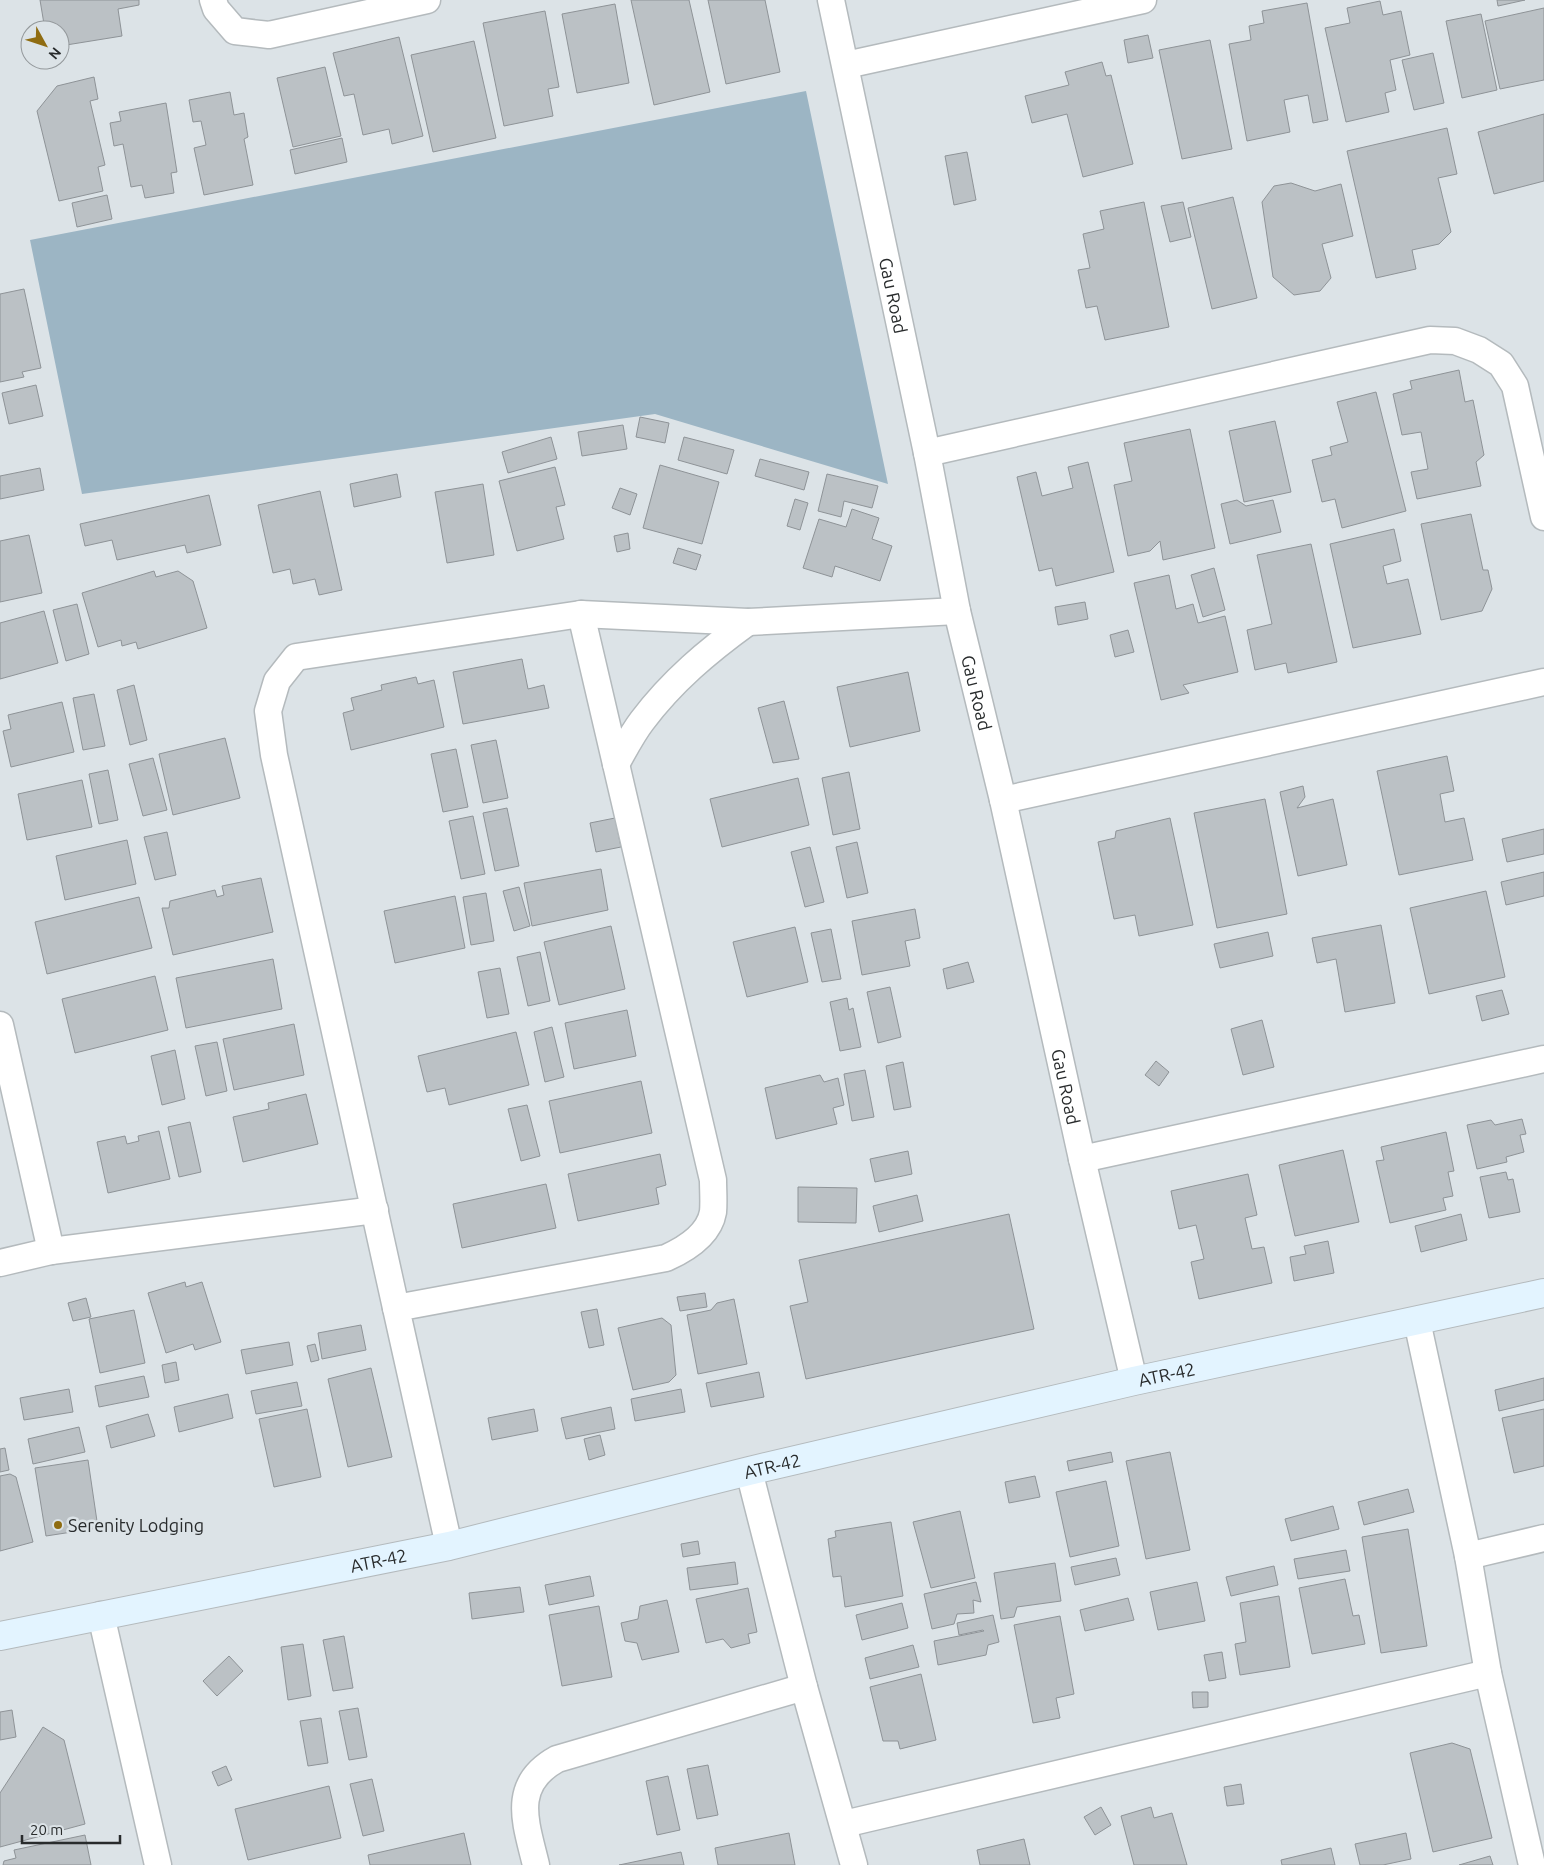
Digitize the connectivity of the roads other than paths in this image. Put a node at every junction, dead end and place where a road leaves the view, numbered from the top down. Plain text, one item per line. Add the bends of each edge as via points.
1 (213, 0) edge
2 (427, 0) edge
3 (831, 0) edge
4 (1142, 0) edge
5 (846, 65) junction
6 (927, 453) junction
7 (1544, 517) edge
8 (957, 611) junction
9 (581, 614) junction
10 (748, 622) junction
11 (1544, 682) edge
12 (616, 764) junction
13 (1003, 800) junction
14 (0, 1025) edge
15 (1544, 1059) edge
16 (1082, 1158) junction
17 (375, 1210) junction
18 (52, 1251) junction
19 (0, 1263) edge
20 (1544, 1293) edge
21 (396, 1308) junction
22 (1417, 1321) junction
23 (1134, 1381) junction
24 (749, 1471) junction
25 (1544, 1538) edge
26 (449, 1546) junction
27 (1468, 1556) junction
28 (101, 1615) junction
29 (0, 1636) edge
30 (1488, 1673) junction
31 (804, 1687) junction
32 (844, 1824) junction
33 (158, 1865) edge
34 (536, 1865) edge
35 (854, 1865) edge
36 (1532, 1865) edge

1 - 2 street via 235,31 269,35
3 - 5 street, Gau Road
4 - 5 street
5 - 6 street, Gau Road
6 - 7 street via 1430,340 1455,341 1502,364 1515,386
6 - 8 street, Gau Road
8 - 10 street
8 - 13 street, Gau Road
9 - 10 street
9 - 12 street
9 - 17 street via 296,657 277,681 268,711 274,755
10 - 12 street via 707,652 670,687 641,722
11 - 13 street
12 - 21 street via 713,1180 713,1213 702,1234 686,1249 666,1258
13 - 16 street, Gau Road
14 - 18 street
15 - 16 street
16 - 23 street, Gau Road
17 - 18 street
17 - 21 street
18 - 19 street
20 - 22 street, ATR-42
21 - 26 street
22 - 23 street, ATR-42
22 - 27 street
23 - 24 street, ATR-42
24 - 26 street, ATR-42
24 - 31 street
25 - 27 street
26 - 28 street, ATR-42
27 - 30 street
28 - 29 street, ATR-42
28 - 33 street
30 - 32 street
30 - 36 street
31 - 32 street
31 - 34 street via 557,1759 544,1766 526,1795 523,1812
32 - 35 street

